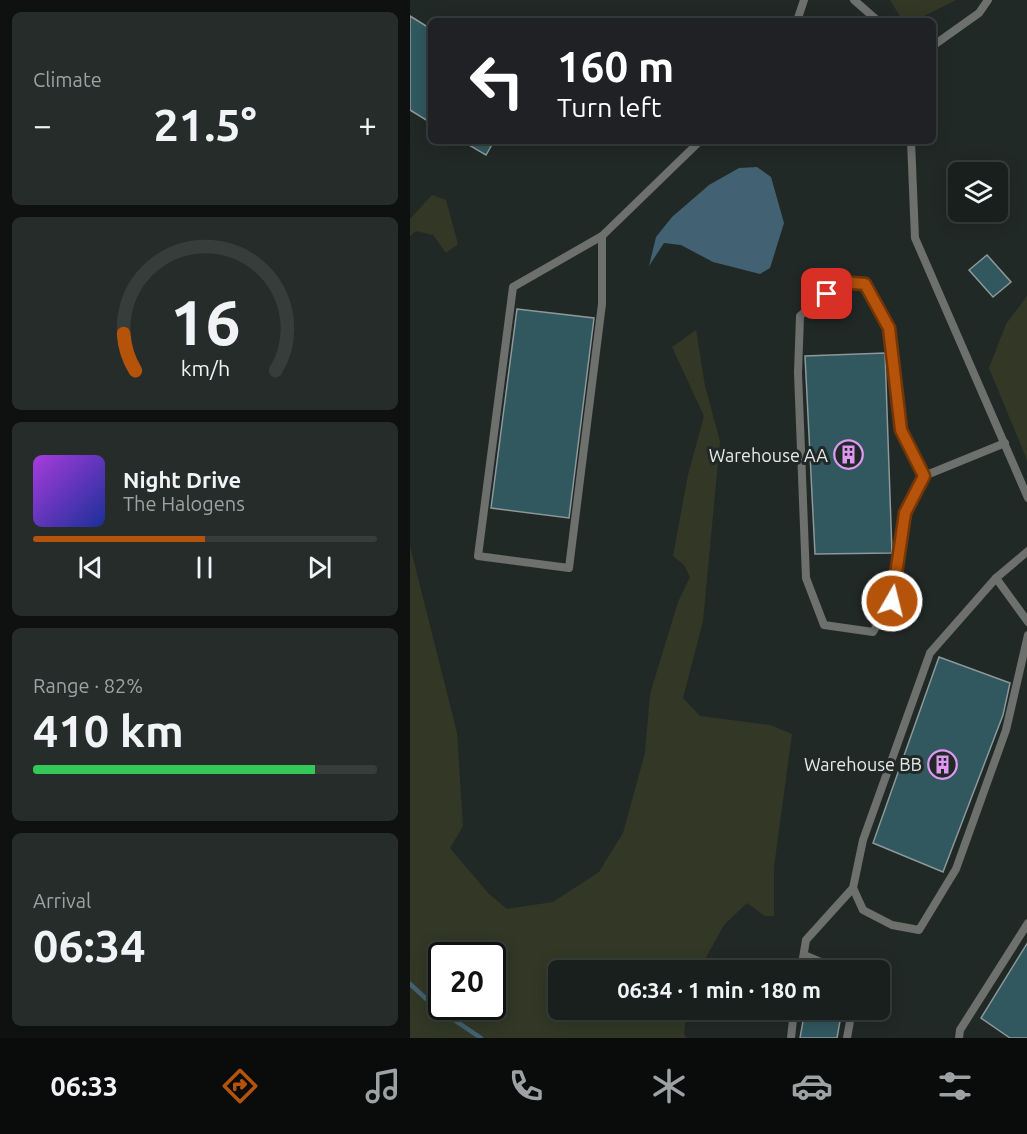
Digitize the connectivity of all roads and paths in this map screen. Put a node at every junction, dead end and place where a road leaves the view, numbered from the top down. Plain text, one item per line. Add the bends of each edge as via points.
1 (804, 0) edge
2 (854, 0) edge
3 (988, 0) edge
4 (798, 18) edge
5 (875, 18) edge
6 (936, 44) edge
7 (697, 144) edge
8 (911, 144) edge
9 (602, 236) junction
10 (1005, 443) junction
11 (924, 476) junction
12 (1028, 498) edge
13 (1028, 551) edge
14 (996, 578) junction
15 (1028, 622) edge
16 (1028, 635) edge
17 (853, 888) junction
18 (1028, 923) edge
19 (804, 955) junction
20 (803, 960) edge
21 (816, 960) edge
22 (793, 1020) edge
23 (850, 1020) edge
24 (791, 1038) edge
25 (847, 1038) edge
26 (959, 1038) edge

1 - 4 lane
2 - 5 lane
3 - 6 lane via 979,13
7 - 9 lane
8 - 10 lane via 915,238
9 - 9 lane via 513,286 478,556 569,568 602,304
10 - 11 lane
10 - 12 lane
11 - 11 lane via 905,513 892,601 872,632 824,625 806,578 798,373 800,316 840,282 865,284 889,328 901,430
13 - 14 lane
14 - 15 lane
14 - 17 lane via 930,652 863,840
16 - 17 lane via 1006,730 956,869 919,930 892,925 863,910
17 - 19 lane via 806,940
18 - 26 lane via 960,1029
19 - 20 lane
19 - 21 lane
22 - 24 lane
23 - 25 lane

